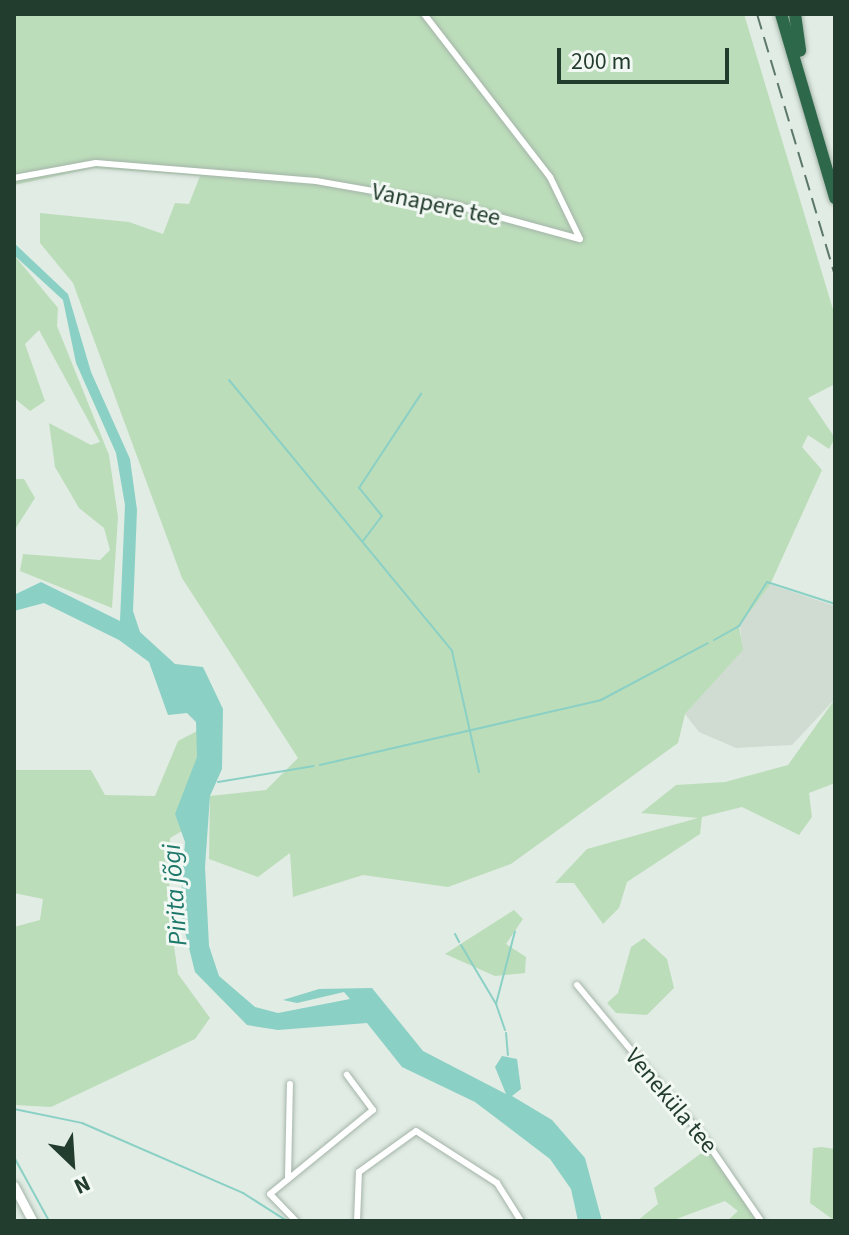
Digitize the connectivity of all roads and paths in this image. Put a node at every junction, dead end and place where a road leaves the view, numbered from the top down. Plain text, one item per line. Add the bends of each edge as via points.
1 (424, 14) edge
2 (781, 14) edge
3 (792, 14) edge
4 (835, 170) edge
5 (14, 178) edge
6 (835, 198) edge
7 (577, 985) dead end
8 (347, 1075) dead end
9 (290, 1084) dead end
10 (288, 1177) junction
11 (14, 1186) edge
12 (33, 1221) edge
13 (296, 1221) edge
14 (357, 1221) edge
15 (521, 1221) edge
16 (761, 1221) edge

1 - 5 street, Vanapere tee via 550,177 580,239 459,206 316,181 96,163
2 - 6 highway
3 - 4 highway
7 - 16 street, Veneküla tee via 704,1138
8 - 10 street via 373,1110
9 - 10 street
10 - 13 street via 270,1200
11 - 12 street
14 - 15 street via 359,1172 416,1131 497,1183

